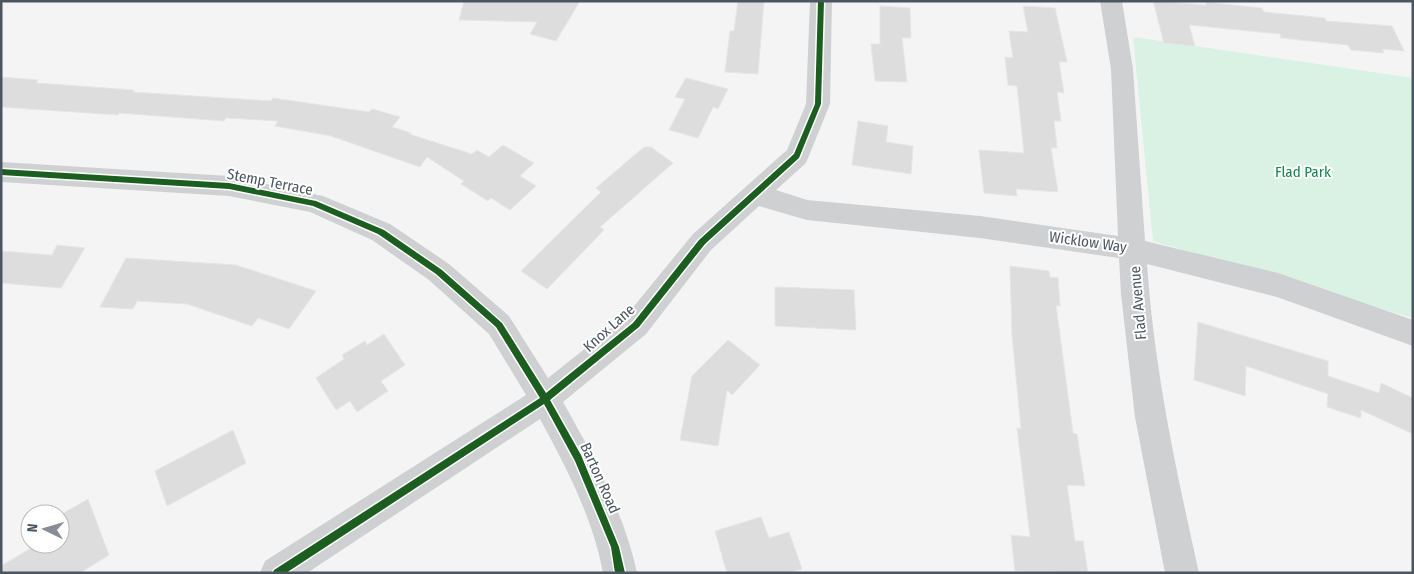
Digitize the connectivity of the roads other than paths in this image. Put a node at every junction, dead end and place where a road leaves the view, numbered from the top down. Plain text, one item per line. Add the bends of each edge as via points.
1 (821, 1) edge
2 (1111, 1) edge
3 (1, 172) edge
4 (754, 194) junction
5 (1133, 249) junction
6 (1413, 333) edge
7 (545, 399) junction
8 (277, 573) edge
9 (620, 573) edge
10 (1182, 573) edge

1 - 4 street, Knox Lane via 818,104 797,156
2 - 5 street, Flad Avenue via 1122,69
3 - 7 street, Stemp Terrace via 229,186 314,203 381,232 439,272 499,325
4 - 5 street, Wicklow Way via 807,210 980,226
4 - 7 street, Knox Lane via 702,242 636,326
5 - 6 street, Wicklow Way via 1278,285
5 - 10 street, Flad Avenue via 1135,294 1150,417
7 - 8 street, Knox Lane
7 - 9 street, Barton Road via 578,458 615,546

